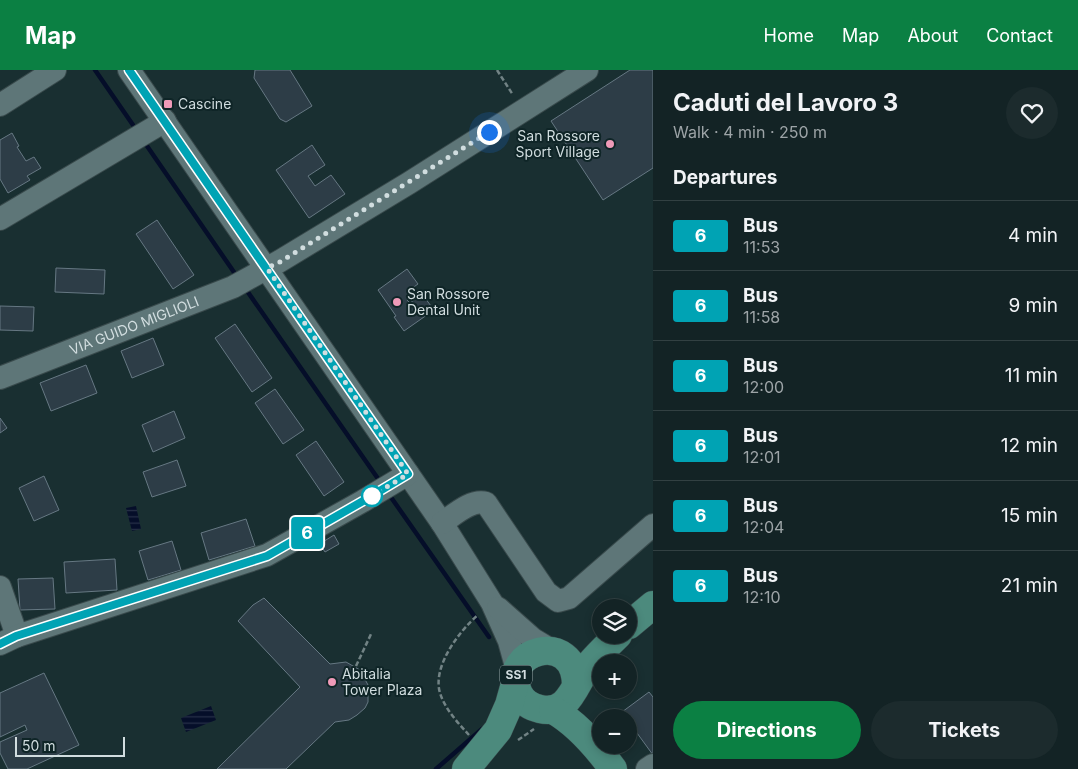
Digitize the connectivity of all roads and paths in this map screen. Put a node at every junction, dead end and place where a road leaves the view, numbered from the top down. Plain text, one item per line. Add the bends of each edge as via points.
1 (55, 70) edge
2 (129, 70) edge
3 (497, 70) edge
4 (587, 70) edge
5 (0, 105) edge
6 (523, 111) junction
7 (165, 121) junction
8 (0, 219) edge
9 (250, 278) junction
10 (0, 378) edge
11 (402, 477) junction
12 (442, 523) junction
13 (653, 525) edge
14 (0, 586) edge
15 (653, 605) edge
16 (485, 609) junction
17 (637, 618) edge
18 (372, 632) dead end
19 (8, 640) edge
20 (593, 644) edge
21 (609, 644) edge
22 (557, 652) junction
23 (356, 666) dead end
24 (516, 675) junction
25 (575, 688) junction
26 (543, 715) junction
27 (470, 735) dead end
28 (516, 741) dead end
29 (610, 765) edge
30 (653, 765) edge
31 (466, 769) edge
32 (474, 769) edge
33 (648, 769) edge

1 - 5 street
2 - 7 street
3 - 6 path
4 - 6 street, VIA GUIDO MIGLIOLI
6 - 9 street, VIA GUIDO MIGLIOLI
7 - 8 street
7 - 9 street
9 - 10 street, VIA GUIDO MIGLIOLI
9 - 11 street
11 - 12 street
11 - 19 street via 267,556
12 - 13 street via 473,504 486,503 546,592 558,601 569,598
12 - 16 street
14 - 19 street
15 - 17 main road
16 - 22 street
16 - 24 street via 509,641
16 - 27 path via 450,648 438,680 445,705
18 - 23 path
20 - 22 main road, SS1 via 578,651
21 - 25 main road via 589,665
22 - 24 main road, SS1 via 535,652 521,662
22 - 25 main road via 573,667
24 - 26 main road, SS1 via 517,690 522,698
24 - 31 main road, SS1 via 509,705 498,730
25 - 26 main road via 565,703
25 - 29 main road via 577,702
26 - 28 path
26 - 29 main road via 576,728
26 - 32 main road via 514,729 491,756
30 - 33 street

